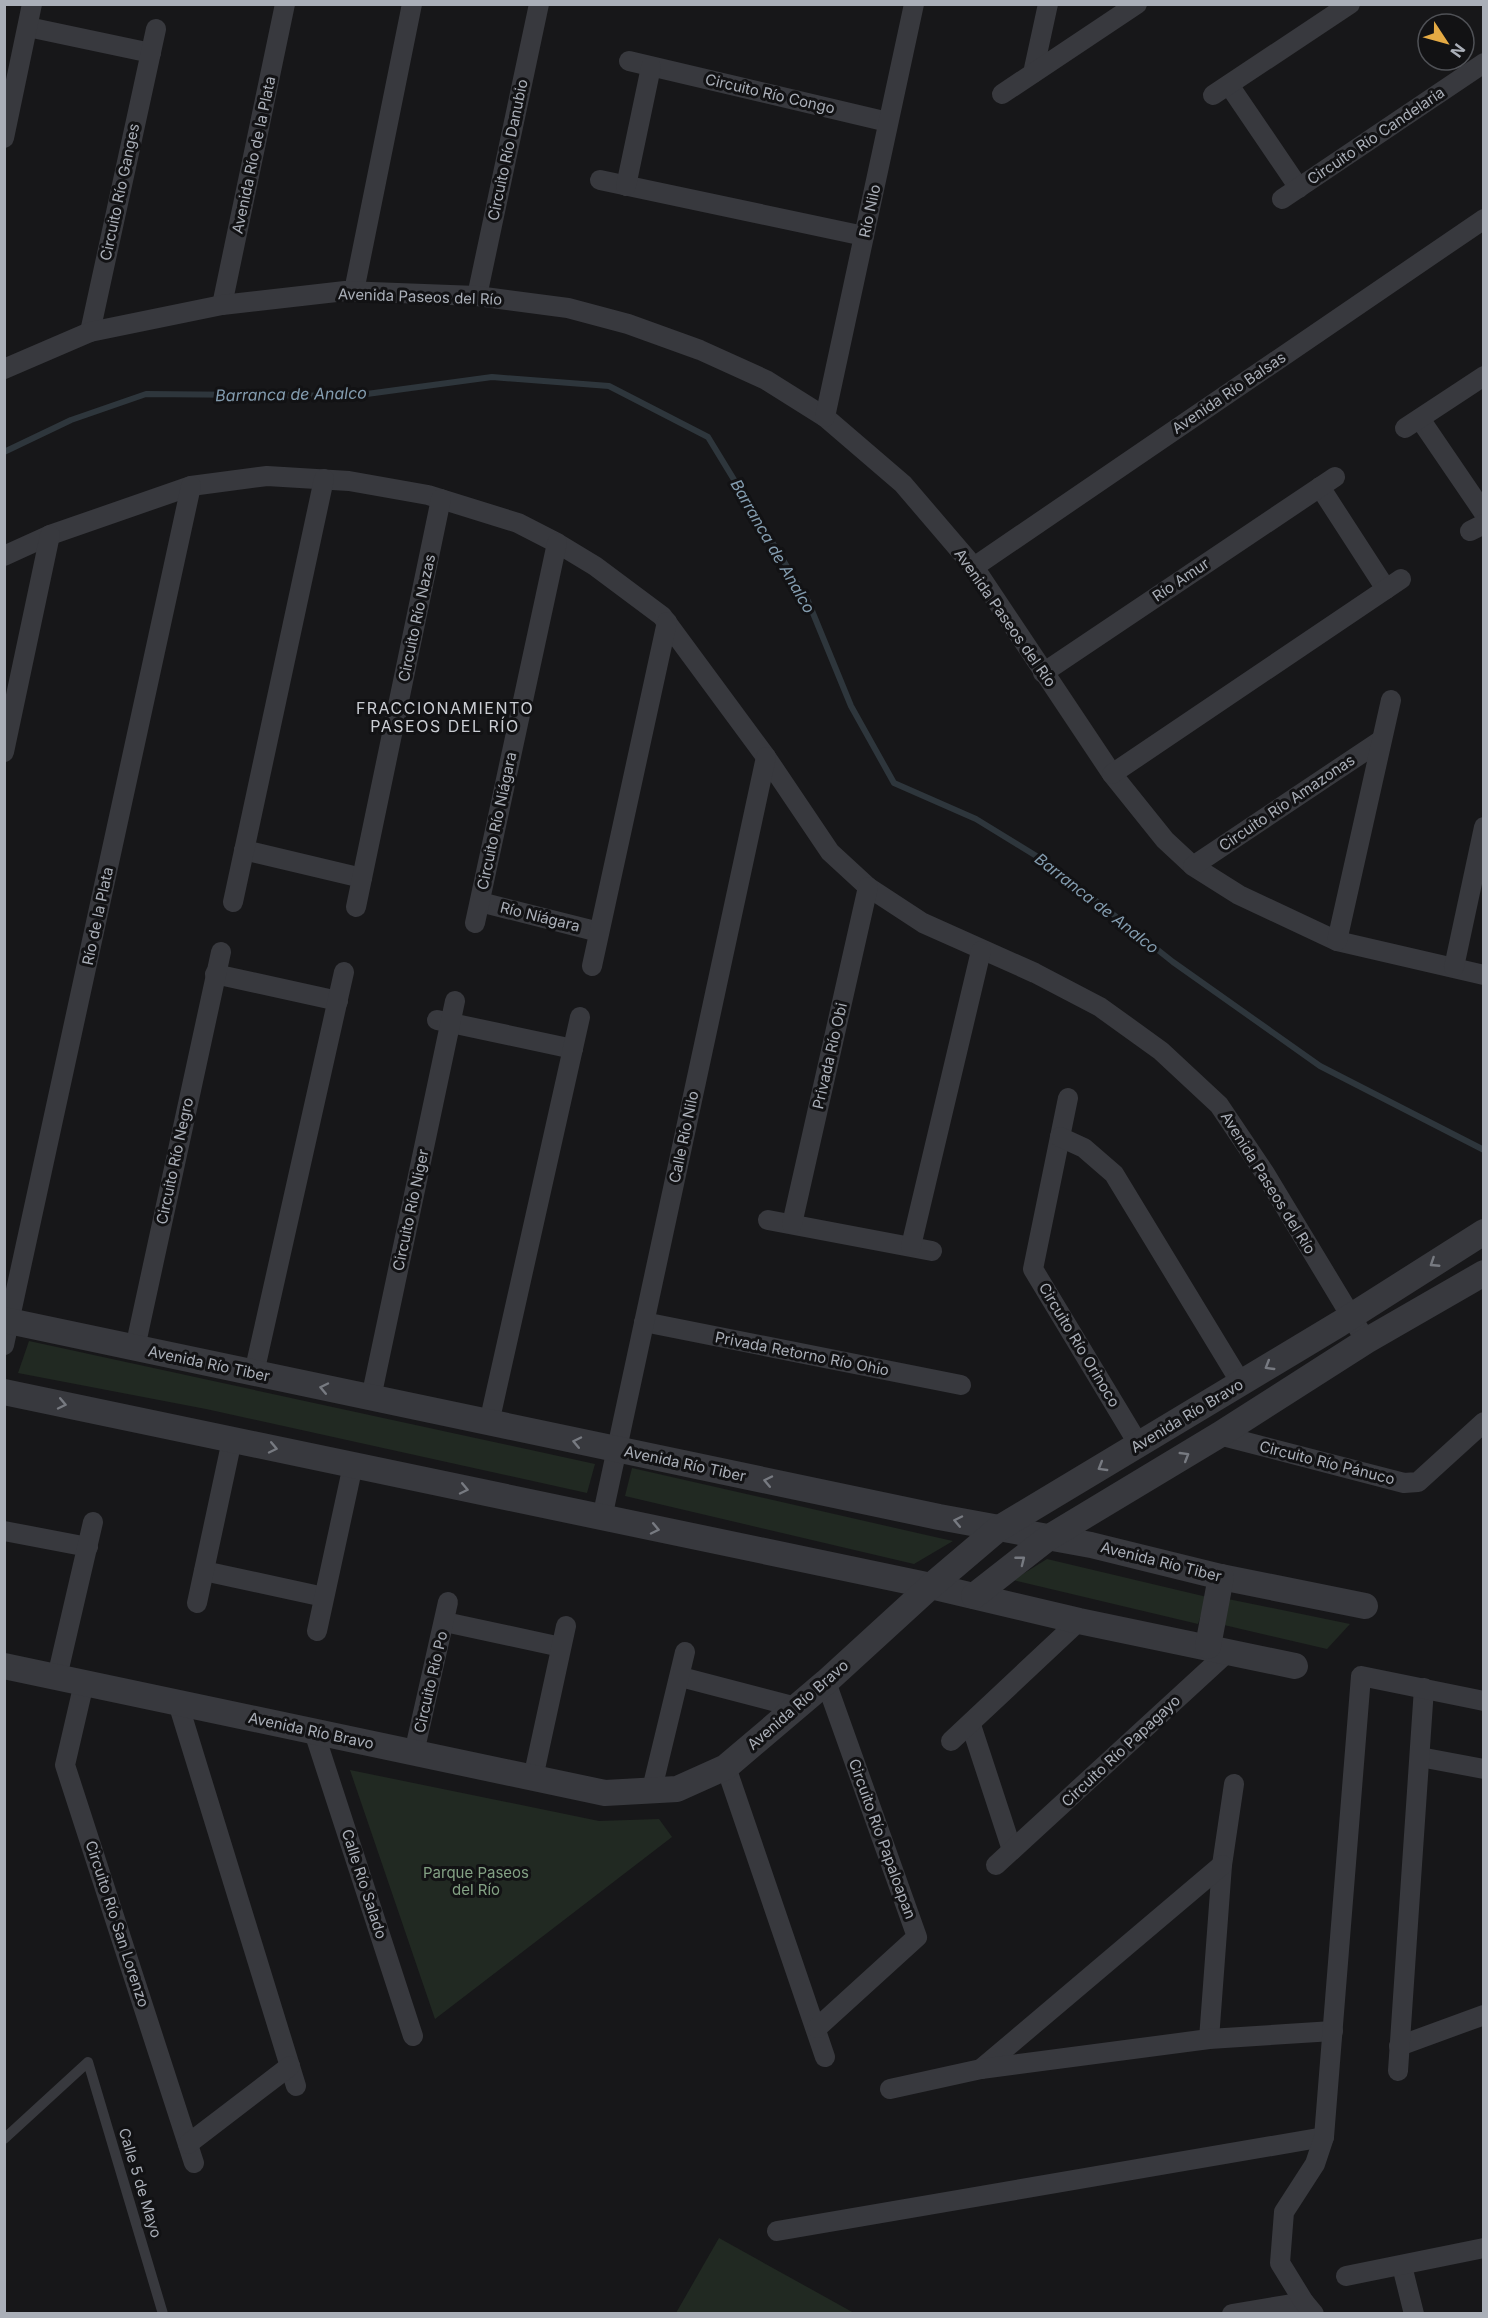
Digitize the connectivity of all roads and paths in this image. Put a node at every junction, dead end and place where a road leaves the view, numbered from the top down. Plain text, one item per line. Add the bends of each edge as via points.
1 (32, 4) edge
2 (285, 4) edge
3 (412, 4) edge
4 (539, 4) edge
5 (914, 4) edge
6 (1048, 4) edge
7 (1137, 4) edge
8 (1350, 4) edge
9 (27, 27) junction
10 (156, 29) dead end
11 (151, 52) junction
12 (629, 62) dead end
13 (1484, 63) edge
14 (651, 67) junction
15 (1033, 73) junction
16 (1002, 94) dead end
17 (888, 122) junction
18 (4, 138) edge
19 (600, 180) dead end
20 (626, 186) junction
21 (1299, 188) junction
22 (1282, 199) dead end
23 (1484, 219) edge
24 (864, 236) junction
25 (354, 291) junction
26 (477, 296) junction
27 (222, 305) junction
28 (90, 332) junction
29 (4, 369) edge
30 (1484, 376) edge
31 (825, 417) junction
32 (324, 480) junction
33 (191, 486) junction
34 (441, 499) junction
35 (1484, 513) edge
36 (50, 535) junction
37 (557, 543) junction
38 (4, 556) edge
39 (974, 567) junction
40 (667, 622) junction
41 (1043, 673) junction
42 (1391, 700) dead end
43 (1380, 741) junction
44 (4, 752) edge
45 (766, 757) junction
46 (1112, 774) junction
47 (1484, 827) edge
48 (244, 850) junction
49 (1193, 866) junction
50 (362, 878) junction
51 (868, 887) junction
52 (233, 902) dead end
53 (480, 902) junction
54 (356, 907) dead end
55 (475, 923) dead end
56 (599, 932) junction
57 (1337, 940) junction
58 (981, 951) junction
59 (220, 952) dead end
60 (592, 966) dead end
61 (1454, 967) junction
62 (344, 972) dead end
63 (215, 974) junction
64 (1484, 975) edge
65 (338, 1001) junction
66 (455, 1001) dead end
67 (580, 1017) dead end
68 (444, 1021) junction
69 (573, 1049) junction
70 (1068, 1098) dead end
71 (1060, 1137) junction
72 (768, 1220) dead end
73 (792, 1224) junction
74 (1484, 1232) edge
75 (911, 1246) junction
76 (932, 1251) dead end
77 (1484, 1273) edge
78 (1352, 1316) junction
79 (644, 1322) junction
80 (7, 1329) edge
81 (1366, 1341) junction
82 (135, 1348) junction
83 (254, 1373) junction
84 (1241, 1383) junction
85 (961, 1385) dead end
86 (4, 1392) edge
87 (370, 1398) junction
88 (1484, 1422) edge
89 (489, 1423) junction
90 (1219, 1435) junction
91 (232, 1440) junction
92 (1139, 1445) junction
93 (618, 1450) junction
94 (353, 1465) junction
95 (602, 1518) junction
96 (93, 1522) dead end
97 (998, 1529) junction
98 (4, 1531) edge
99 (1048, 1538) junction
100 (88, 1547) junction
101 (204, 1571) junction
102 (1221, 1577) junction
103 (931, 1586) junction
104 (974, 1596) junction
105 (324, 1597) junction
106 (448, 1602) dead end
107 (197, 1603) dead end
108 (1365, 1606) dead end
109 (1079, 1621) junction
110 (445, 1622) junction
111 (566, 1626) dead end
112 (317, 1631) dead end
113 (561, 1647) junction
114 (1218, 1649) junction
115 (685, 1652) dead end
116 (4, 1666) edge
117 (1295, 1666) dead end
118 (57, 1677) junction
119 (681, 1677) junction
120 (826, 1682) junction
121 (84, 1683) junction
122 (1425, 1688) junction
123 (1484, 1701) edge
124 (178, 1703) junction
125 (796, 1707) junction
126 (971, 1725) junction
127 (314, 1732) junction
128 (951, 1741) dead end
129 (414, 1753) junction
130 (1420, 1758) junction
131 (726, 1767) junction
132 (1484, 1769) edge
133 (533, 1778) junction
134 (1234, 1784) dead end
135 (651, 1793) junction
136 (1012, 1850) junction
137 (996, 1865) dead end
138 (1222, 1865) junction
139 (1484, 2015) edge
140 (817, 2028) junction
141 (1333, 2031) junction
142 (413, 2036) dead end
143 (1209, 2039) junction
144 (1399, 2046) junction
145 (825, 2056) dead end
146 (290, 2066) junction
147 (981, 2069) junction
148 (1398, 2071) dead end
149 (296, 2086) dead end
150 (890, 2089) dead end
151 (1324, 2137) junction
152 (4, 2139) edge
153 (777, 2231) dead end
154 (1484, 2248) edge
155 (1402, 2266) junction
156 (1346, 2276) dead end
157 (1309, 2308) edge
158 (163, 2313) edge
159 (1232, 2313) edge
160 (1414, 2313) edge

1 - 9 street
2 - 27 street, Avenida Río de la Plata
3 - 25 street
4 - 26 street, Circuito Río Danubio
5 - 17 street, Río Nilo
6 - 15 street
7 - 15 street
8 - 21 street, Circuito Río Candelaria via 1221,90
9 - 11 street
9 - 18 street
10 - 11 street, Circuito Río Ganges
11 - 28 street, Circuito Río Ganges
12 - 14 street, Circuito Río Congo
13 - 21 street, Circuito Río Candelaria
14 - 17 street, Circuito Río Congo
14 - 20 street
15 - 16 street
17 - 24 street, Río Nilo
19 - 20 street
20 - 24 street
21 - 22 street, Circuito Río Candelaria
23 - 39 street, Avenida Río Balsas
24 - 31 street, Río Nilo
25 - 26 street, Avenida Paseos del Río
25 - 27 street, Avenida Paseos del Río
26 - 31 street, Avenida Paseos del Río via 568,308 628,324 766,380
27 - 28 street, Avenida Paseos del Río
28 - 29 street, Avenida Paseos del Río
30 - 35 street via 1412,424
31 - 39 street, Avenida Paseos del Río via 903,484
32 - 33 street, Avenida Paseos del Río via 267,476
32 - 34 street, Avenida Paseos del Río via 350,481
32 - 48 street
33 - 36 street, Avenida Paseos del Río
33 - 80 street, Río de la Plata
34 - 37 street, Avenida Paseos del Río via 518,523
34 - 50 street, Circuito Río Nazas
36 - 38 street, Avenida Paseos del Río
36 - 44 street
37 - 40 street, Avenida Paseos del Río via 595,566
37 - 53 street, Circuito Río Niágara
39 - 41 street, Avenida Paseos del Río
40 - 45 street, Avenida Paseos del Río
40 - 56 street
41 - 46 street, Avenida Paseos del Río
41 - 46 street, Río Amur via 1328,482 1393,584
42 - 43 street, Circuito Río Amazonas
43 - 49 street, Circuito Río Amazonas
43 - 57 street, Circuito Río Amazonas
45 - 51 street, Avenida Paseos del Río via 830,852
45 - 79 street, Calle Río Nilo
46 - 49 street, Avenida Paseos del Río via 1165,840
47 - 61 street
48 - 50 street
48 - 52 street
49 - 57 street, Avenida Paseos del Río via 1239,895
50 - 54 street, Circuito Río Nazas
51 - 58 street, Avenida Paseos del Río via 923,923
51 - 73 street, Privada Río Obi
53 - 55 street, Circuito Río Niágara
53 - 56 street, Río Niágara
56 - 60 street
57 - 61 street, Avenida Paseos del Río
58 - 75 street
58 - 78 street, Avenida Paseos del Río via 1035,973 1100,1007 1161,1051 1219,1105
59 - 63 street, Circuito Río Negro
61 - 64 street, Avenida Paseos del Río
62 - 65 street
63 - 65 street
63 - 82 street, Circuito Río Negro
65 - 83 street
66 - 68 street, Circuito Río Niger
67 - 69 street
68 - 69 street
68 - 87 street, Circuito Río Niger
69 - 89 street
70 - 71 street, Circuito Río Orinoco
71 - 84 street via 1091,1153 1114,1174
71 - 92 street, Circuito Río Orinoco via 1033,1269
72 - 73 street
73 - 75 street
74 -> 78 street, Avenida Río Bravo
75 - 76 street
77 - 81 street
78 - 81 street, Avenida Paseos del Río
78 -> 84 street, Avenida Río Bravo
79 - 85 street, Privada Retorno Río Ohio
79 - 93 street, Calle Río Nilo
80 - 82 street, Avenida Río Tiber
81 - 90 street
82 - 83 street, Avenida Río Tiber
87 -> 83 street, Avenida Río Tiber
84 - 92 street, Avenida Río Bravo
86 -> 91 street
87 - 89 street, Avenida Río Tiber
88 - 90 street, Circuito Río Pánuco via 1418,1482 1404,1483
93 -> 89 street, Avenida Río Tiber
99 -> 90 street
91 -> 94 street
91 - 101 street
92 -> 97 street, Avenida Río Bravo
93 - 95 street, Calle Río Nilo
97 -> 93 street, Avenida Río Tiber
94 -> 95 street
94 - 105 street
95 -> 103 street
96 - 100 street
97 - 99 street, Avenida Río Tiber
97 - 103 street, Avenida Río Bravo
98 - 100 street
99 - 102 street, Avenida Río Tiber
104 -> 99 street
100 - 118 street
101 - 105 street
101 - 107 street
102 - 108 street, Avenida Río Tiber
102 - 114 street
103 - 104 street
103 - 120 street, Avenida Río Bravo
104 - 109 street
105 - 112 street
106 - 110 street
109 - 114 street
109 - 126 street
110 - 113 street, Circuito Río Po
110 - 129 street, Circuito Río Po
111 - 113 street
113 - 133 street
114 - 117 street
114 - 136 street, Circuito Río Papagayo
115 - 119 street
116 - 118 street, Avenida Río Bravo
118 - 121 street, Avenida Río Bravo
119 - 125 street
119 - 135 street
120 - 125 street, Avenida Río Bravo
120 - 140 street, Circuito Río Papaloapan via 917,1937
121 - 124 street, Avenida Río Bravo
121 - 146 street, Circuito Río San Lorenzo via 65,1765 191,2154
122 - 123 street
122 - 130 street
122 - 141 street via 1361,1676
124 - 127 street, Avenida Río Bravo
124 - 146 street
125 - 131 street, Avenida Río Bravo
126 - 128 street
126 - 136 street
127 - 129 street, Avenida Río Bravo
127 - 142 street, Calle Río Salado
129 - 133 street, Avenida Río Bravo
130 - 132 street
130 - 144 street
131 - 135 street, Avenida Río Bravo via 677,1789
131 - 140 street
133 - 135 street, Avenida Río Bravo via 605,1793
134 - 138 street
136 - 137 street, Circuito Río Papagayo
138 - 143 street
138 - 147 street
139 - 144 street
140 - 145 street
141 - 143 street
141 - 151 street
143 - 147 street
144 - 148 street
146 - 149 street
147 - 150 street
151 - 153 street
151 - 157 street via 1315,2164 1284,2212 1280,2263
152 - 158 lane, Calle 5 de Mayo via 87,2062
154 - 155 street
155 - 156 street
155 - 160 street
157 - 159 street

